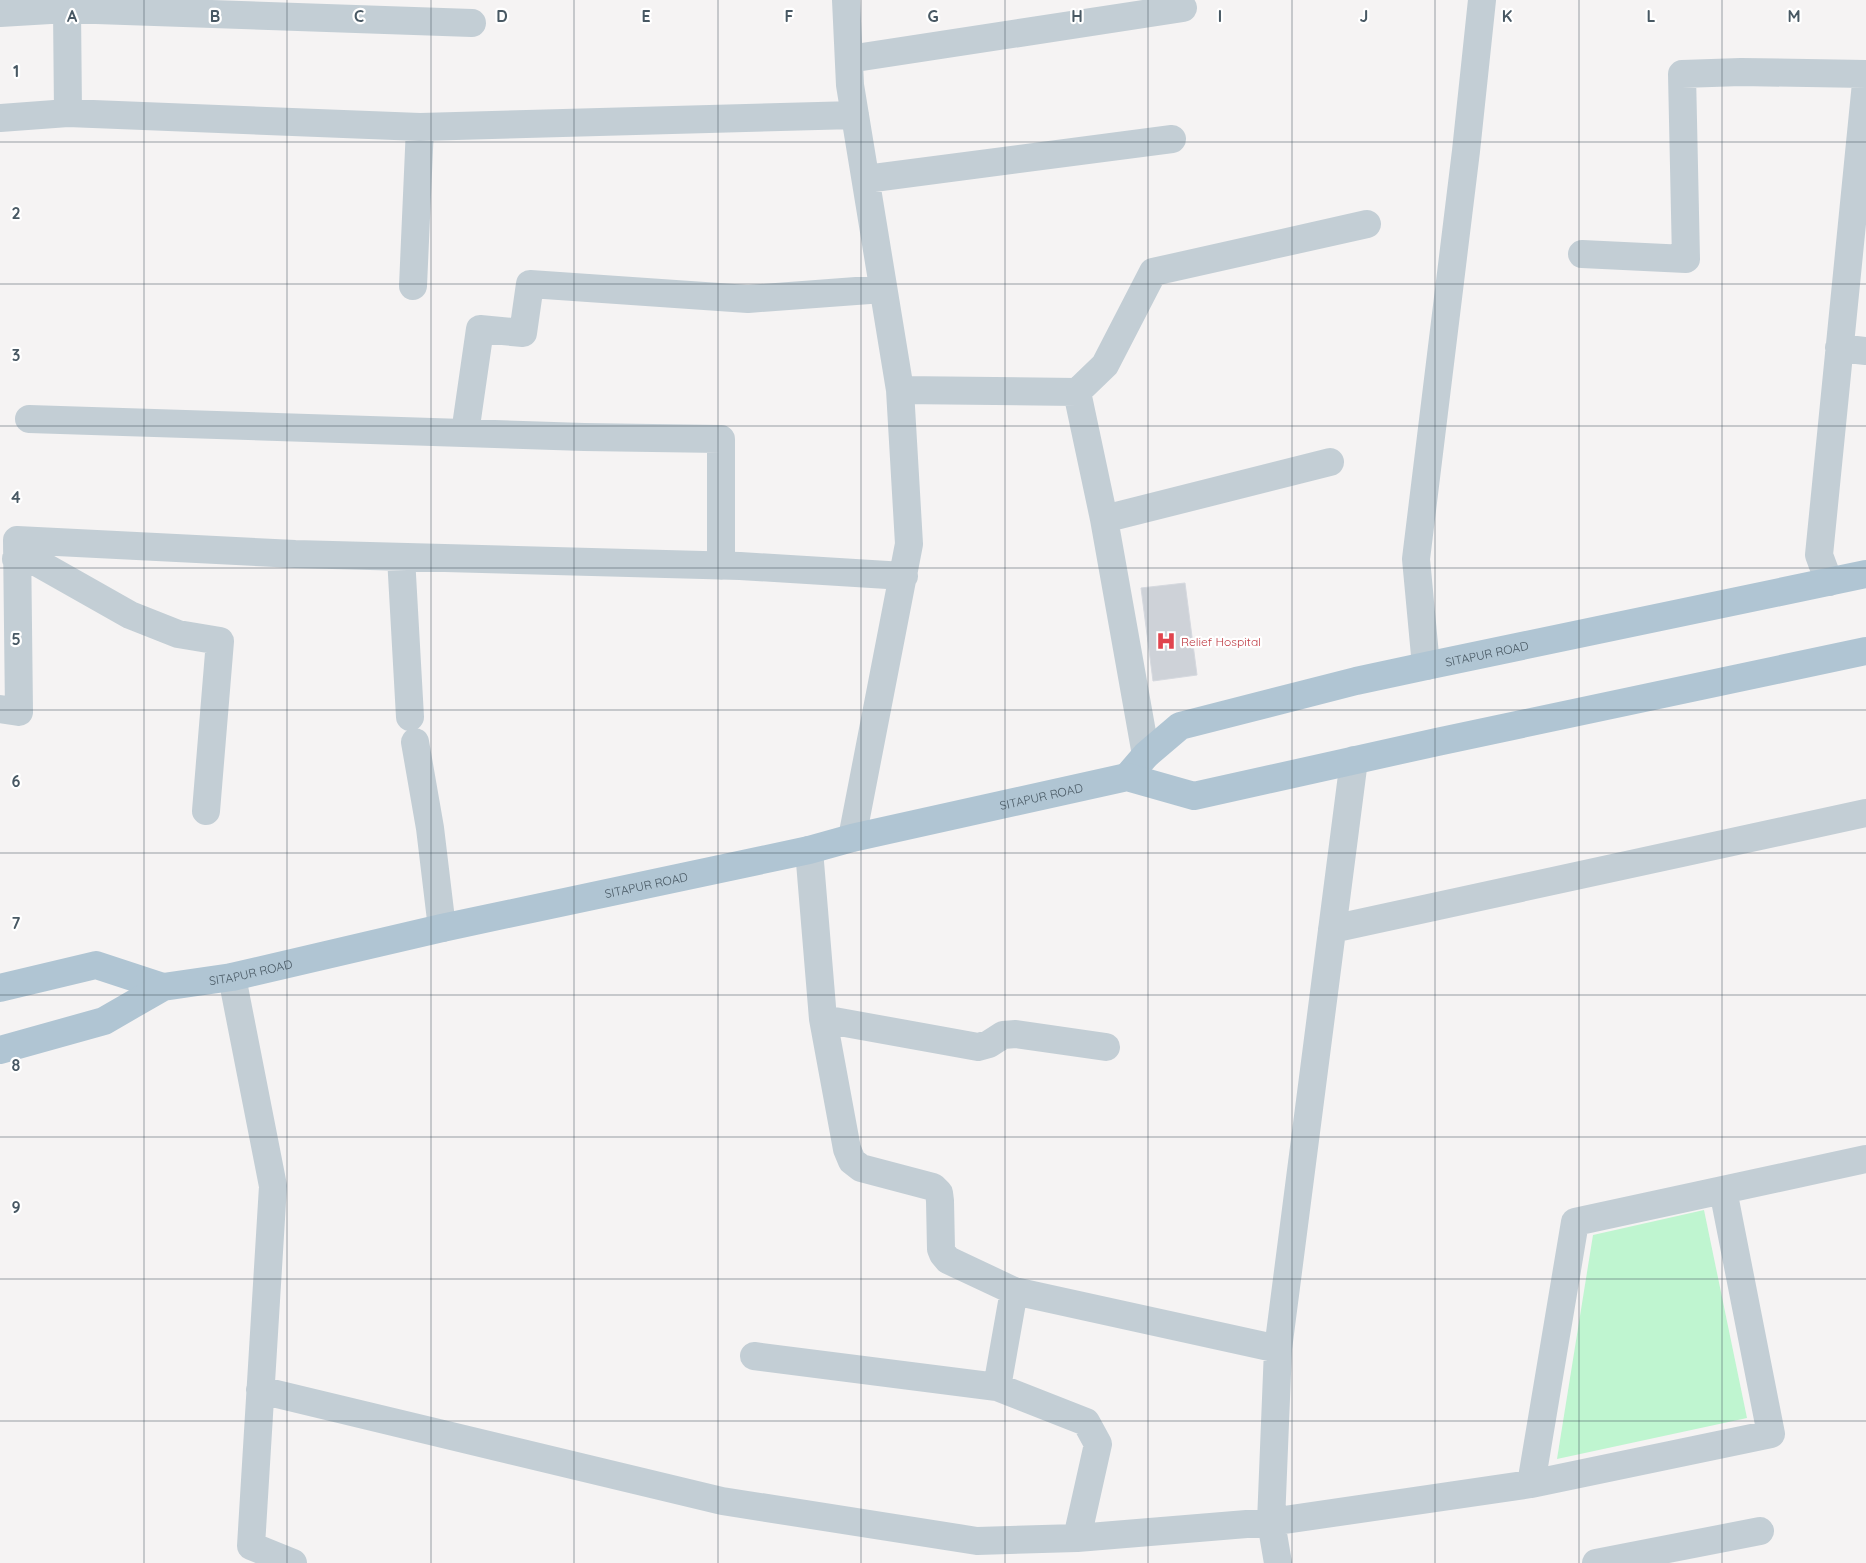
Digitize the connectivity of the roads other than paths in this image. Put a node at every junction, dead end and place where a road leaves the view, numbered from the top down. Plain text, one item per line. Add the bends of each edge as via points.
1 (846, 0) edge
2 (1482, 0) edge
3 (1183, 8) dead end
4 (67, 9) junction
5 (0, 13) edge
6 (472, 23) dead end
7 (849, 59) junction
8 (1866, 74) edge
9 (1866, 83) edge
10 (68, 113) junction
11 (855, 115) junction
12 (0, 118) edge
13 (420, 127) junction
14 (1172, 139) dead end
15 (866, 179) junction
16 (1861, 188) edge
17 (1367, 224) dead end
18 (1582, 254) dead end
19 (413, 286) dead end
20 (883, 289) junction
21 (1839, 348) junction
22 (1866, 351) edge
23 (900, 390) junction
24 (1077, 392) junction
25 (29, 419) dead end
26 (465, 433) junction
27 (1330, 462) dead end
28 (1104, 519) junction
29 (401, 556) junction
30 (16, 559) junction
31 (721, 566) junction
32 (1866, 574) edge
33 (904, 576) junction
34 (1829, 582) junction
35 (1866, 651) edge
36 (1426, 666) junction
37 (0, 709) edge
38 (1146, 755) junction
39 (1354, 760) junction
40 (1127, 777) junction
41 (206, 811) dead end
42 (1866, 813) edge
43 (852, 838) junction
44 (809, 850) junction
45 (442, 928) junction
46 (1332, 929) junction
47 (232, 978) junction
48 (162, 986) junction
49 (0, 988) edge
50 (823, 1019) junction
51 (1106, 1047) dead end
52 (0, 1050) edge
53 (1866, 1159) edge
54 (1724, 1190) junction
55 (1014, 1291) junction
56 (1278, 1348) junction
57 (754, 1356) dead end
58 (997, 1387) junction
59 (260, 1390) junction
60 (1531, 1484) junction
61 (1271, 1522) junction
62 (1760, 1532) dead end
63 (1077, 1538) junction
64 (293, 1563) edge
65 (1278, 1563) edge
66 (1596, 1563) edge

1 - 7 street
2 - 36 street via 1416,559
3 - 7 street
4 - 5 street
4 - 6 street
4 - 10 street
7 - 11 street
8 - 18 street via 1682,74 1686,259
9 - 16 street
10 - 12 street
10 - 13 street
11 - 13 street
11 - 15 street
13 - 19 street
14 - 15 street
15 - 20 street
16 - 21 street
17 - 24 street via 1153,272 1105,365
20 - 23 street
20 - 26 street via 748,299 530,284 523,333 480,329
21 - 22 street
21 - 34 street via 1819,555
23 - 24 street
23 - 33 street via 909,544
24 - 28 street
25 - 26 street
26 - 31 street via 721,439
27 - 28 street
28 - 38 street
29 - 30 street via 17,540
29 - 31 street
29 - 45 street via 413,730 430,828
30 - 37 street via 19,712
30 - 41 street via 31,559 130,615 178,634 220,641
31 - 33 street
32 - 34 main road, SITAPUR ROAD
33 - 43 street
34 - 36 main road, SITAPUR ROAD
35 - 39 main road, SITAPUR ROAD
36 - 38 main road, SITAPUR ROAD via 1180,726
38 - 40 main road, SITAPUR ROAD
39 - 40 main road, SITAPUR ROAD via 1194,796
39 - 46 street
40 - 43 main road, SITAPUR ROAD
42 - 46 street
43 - 44 main road, SITAPUR ROAD
44 - 45 main road, SITAPUR ROAD
44 - 50 street
45 - 47 main road, SITAPUR ROAD
46 - 56 street
47 - 48 main road, SITAPUR ROAD
47 - 59 street via 273,1186
48 - 49 main road, SITAPUR ROAD via 96,965
48 - 52 main road, SITAPUR ROAD via 104,1021
50 - 51 street via 978,1046 1004,1035 1016,1034
50 - 55 street via 847,1149 852,1160 861,1168 933,1187 940,1201 943,1254 948,1260
53 - 54 street
54 - 60 street via 1575,1222
54 - 60 street via 1771,1434
55 - 56 street
55 - 58 street
56 - 61 street
57 - 58 street
58 - 63 street via 1086,1422 1093,1431 1098,1444
59 - 63 street via 722,1501 977,1541
59 - 64 street via 252,1546
60 - 61 street
61 - 63 street
61 - 65 street
62 - 66 street

